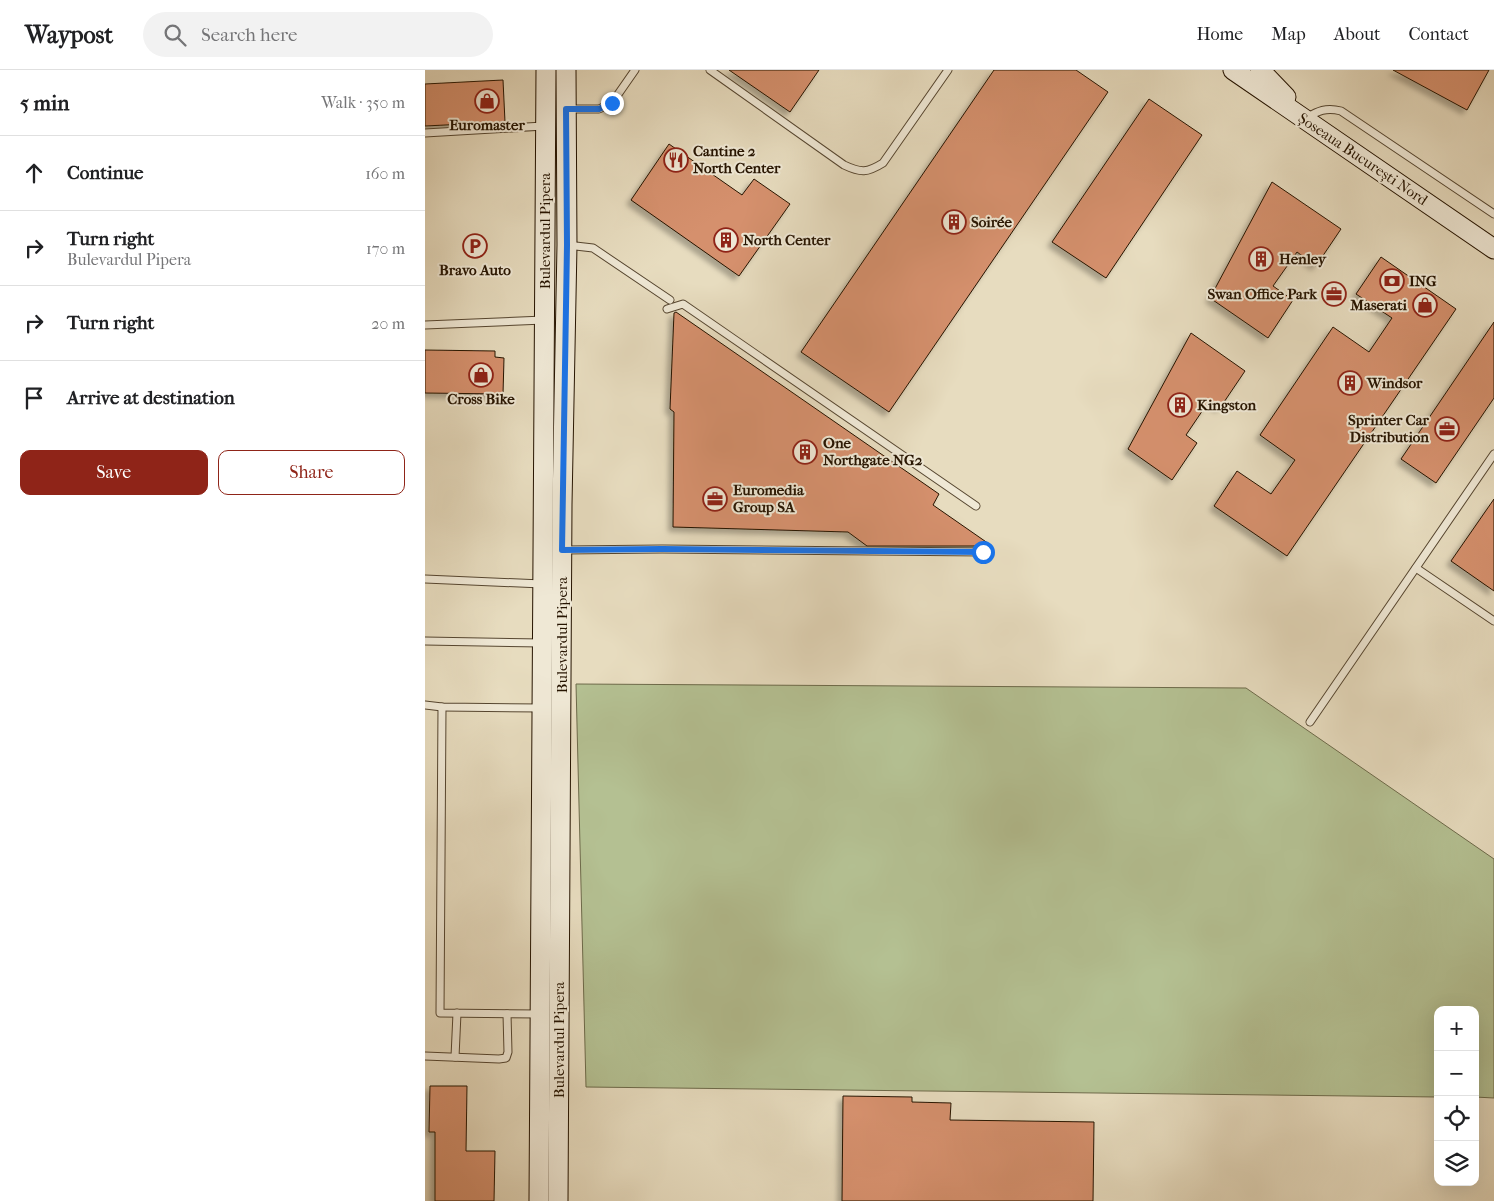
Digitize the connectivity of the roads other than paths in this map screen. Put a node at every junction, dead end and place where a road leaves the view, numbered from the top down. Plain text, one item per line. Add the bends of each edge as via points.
1 (546, 70) edge
2 (566, 70) edge
3 (635, 70) edge
4 (710, 70) edge
5 (948, 70) edge
6 (1233, 70) edge
7 (1260, 70) edge
8 (566, 109) junction
9 (1305, 119) junction
10 (545, 126) junction
11 (425, 133) edge
12 (1494, 214) edge
13 (567, 245) junction
14 (1494, 249) edge
15 (670, 300) dead end
16 (667, 308) dead end
17 (544, 320) junction
18 (425, 325) edge
19 (1494, 454) edge
20 (976, 506) dead end
21 (562, 550) junction
22 (983, 552) dead end
23 (1416, 568) junction
24 (425, 579) edge
25 (543, 584) junction
26 (1494, 621) edge
27 (425, 641) edge
28 (543, 643) junction
29 (425, 705) edge
30 (442, 707) junction
31 (542, 708) junction
32 (1310, 722) dead end
33 (457, 1013) junction
34 (507, 1014) junction
35 (541, 1014) junction
36 (425, 1056) edge
37 (455, 1057) junction
38 (539, 1201) edge
39 (558, 1201) edge

1 - 10 main road, Bulevardul Pipera
2 - 8 main road, Bulevardul Pipera
3 - 8 lane via 612,103 599,109
4 - 5 lane via 844,166 863,172 883,163
6 - 9 main road, Șoseaua București Nord
7 - 9 main road
8 - 13 main road, Bulevardul Pipera
9 - 12 lane via 1330,108 1341,111
9 - 14 main road, Șoseaua București Nord
10 - 11 lane
10 - 17 main road, Bulevardul Pipera
13 - 15 lane via 593,248
13 - 21 main road, Bulevardul Pipera
16 - 20 lane via 683,304
17 - 18 lane
17 - 25 main road, Bulevardul Pipera
19 - 23 lane
21 - 22 lane
21 - 39 main road, Bulevardul Pipera
23 - 26 lane
23 - 32 lane
24 - 25 lane
25 - 28 main road, Bulevardul Pipera
27 - 28 lane
28 - 31 main road, Bulevardul Pipera
29 - 30 lane
30 - 31 lane
30 - 33 lane via 440,1013
31 - 35 main road, Bulevardul Pipera
33 - 34 lane
33 - 37 lane
34 - 35 lane
34 - 37 lane via 506,1058
35 - 38 main road, Bulevardul Pipera
36 - 37 lane

